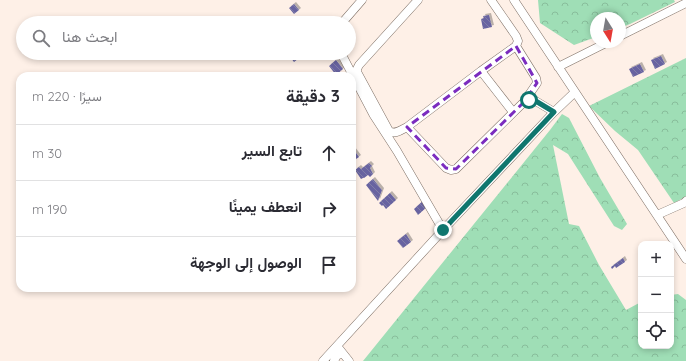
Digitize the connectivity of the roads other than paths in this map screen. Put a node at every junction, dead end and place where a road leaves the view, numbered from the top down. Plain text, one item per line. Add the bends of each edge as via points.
1 (362, 0) edge
2 (418, 0) edge
3 (491, 0) edge
4 (514, 0) edge
5 (683, 3) edge
6 (348, 16) edge
7 (626, 33) edge
8 (516, 46) junction
9 (596, 48) edge
10 (345, 60) edge
11 (558, 66) junction
12 (481, 71) junction
13 (351, 72) edge
14 (356, 82) edge
15 (575, 92) junction
16 (524, 102) junction
17 (514, 112) junction
18 (554, 112) junction
19 (407, 128) junction
20 (686, 201) edge
21 (657, 215) junction
22 (443, 230) junction
23 (686, 259) edge
24 (338, 348) junction
25 (323, 361) edge
26 (334, 361) edge
27 (349, 361) edge

1 - 6 street
2 - 19 street via 357,69 389,131 394,133
3 - 8 street via 516,36
4 - 11 street
5 - 7 street
8 - 12 street
8 - 16 street via 538,83
9 - 11 street
10 - 13 street
11 - 15 street
12 - 17 street
12 - 19 street
14 - 22 street
15 - 18 street
15 - 21 street
16 - 17 street
16 - 18 street via 534,100
17 - 19 street via 456,169 451,170 446,168
18 - 22 street
20 - 21 street
21 - 23 street
22 - 24 street
24 - 25 street
24 - 26 street
24 - 27 street

